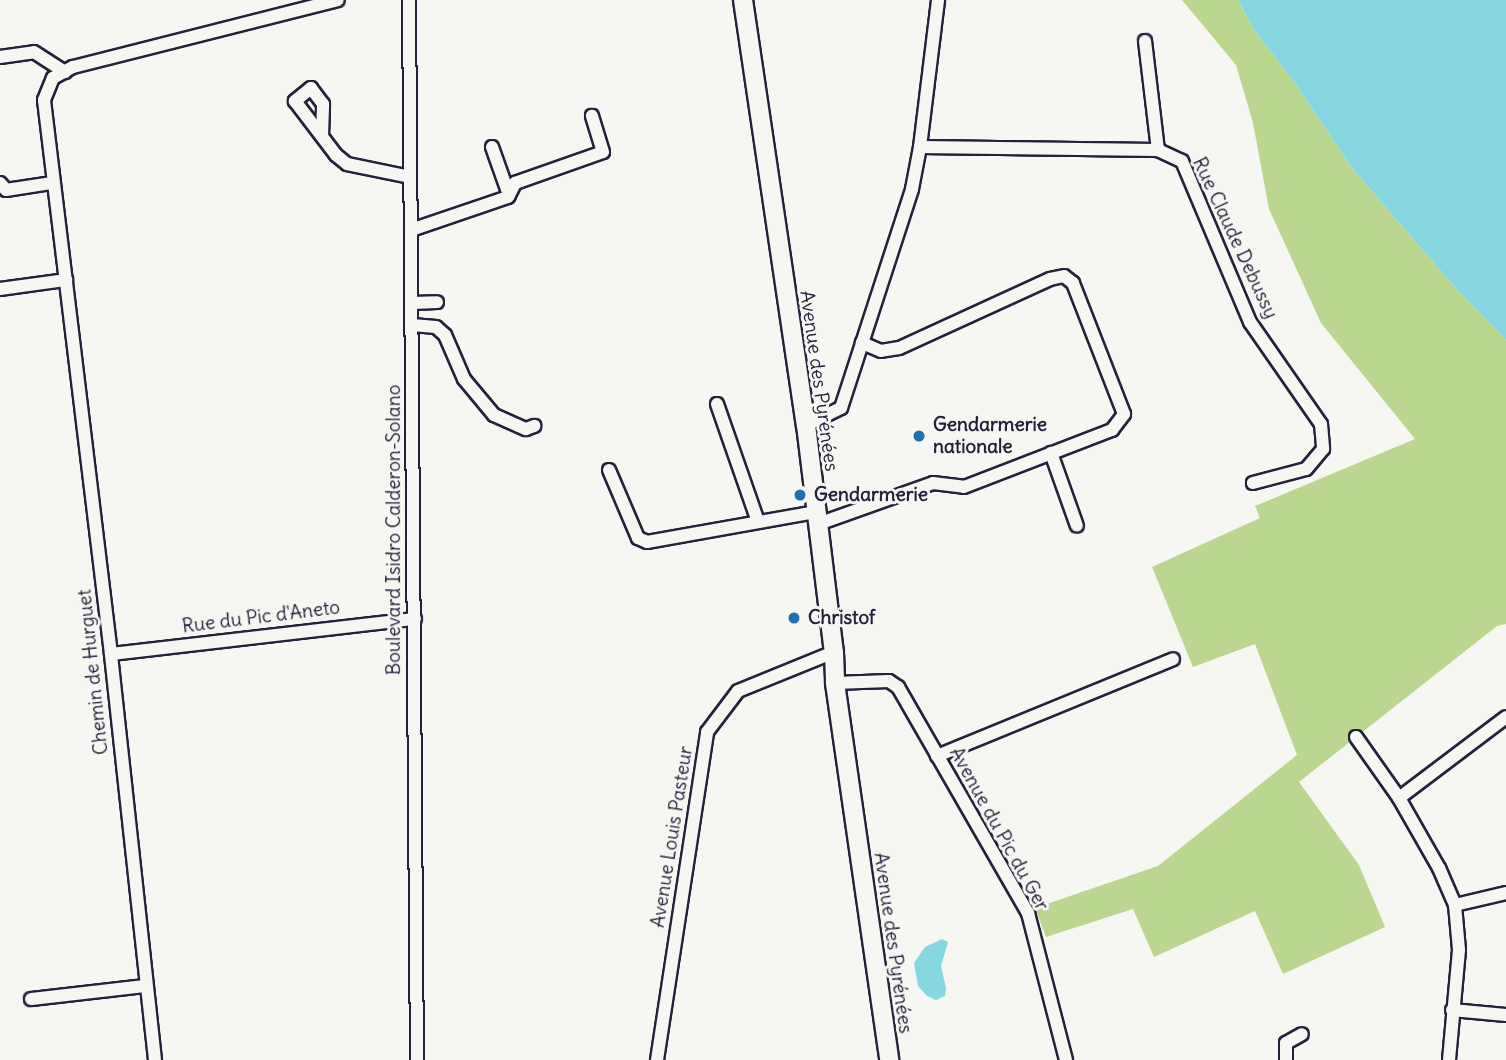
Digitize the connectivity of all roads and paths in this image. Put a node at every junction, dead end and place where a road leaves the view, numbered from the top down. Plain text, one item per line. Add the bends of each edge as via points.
1 (338, 0) edge
2 (409, 0) edge
3 (743, 0) edge
4 (938, 0) edge
5 (1145, 41) dead end
6 (0, 57) edge
7 (59, 75) junction
8 (592, 116) dead end
9 (321, 135) dead end
10 (492, 147) dead end
11 (920, 147) junction
12 (1158, 150) junction
13 (410, 177) junction
14 (0, 183) edge
15 (52, 183) junction
16 (509, 195) junction
17 (411, 230) junction
18 (66, 280) junction
19 (0, 289) edge
20 (437, 302) dead end
21 (412, 303) junction
22 (412, 325) junction
23 (862, 343) junction
24 (717, 404) dead end
25 (806, 425) junction
26 (534, 426) dead end
27 (1051, 453) junction
28 (609, 470) dead end
29 (1253, 483) dead end
30 (817, 518) junction
31 (758, 522) junction
32 (1077, 526) dead end
33 (415, 619) junction
34 (834, 652) junction
35 (111, 654) junction
36 (1173, 659) dead end
37 (835, 683) junction
38 (1506, 718) edge
39 (1356, 737) dead end
40 (937, 756) junction
41 (1399, 798) junction
42 (1506, 893) edge
43 (1455, 905) junction
44 (145, 986) junction
45 (31, 999) dead end
46 (1452, 1010) junction
47 (1506, 1015) edge
48 (1302, 1034) dead end
49 (155, 1060) edge
50 (417, 1060) edge
51 (657, 1060) edge
52 (889, 1060) edge
53 (1066, 1060) edge
54 (1286, 1060) edge
55 (1449, 1060) edge

1 - 7 street via 73,67
2 - 13 street, Boulevard Isidro Calderon-Solano
3 - 25 main road, Avenue des Pyrénées
4 - 11 street
5 - 12 street
6 - 7 street via 34,52
7 - 15 street, Chemin de Hurguet via 44,100
8 - 16 street via 603,152 515,183
9 - 13 street via 346,164
10 - 16 street
11 - 12 street
11 - 23 street via 912,190
12 - 29 street, Rue Claude Debussy via 1182,161 1250,322 1321,424 1323,449 1306,469
13 - 17 street, Boulevard Isidro Calderon-Solano
14 - 15 street via 6,190
15 - 18 street, Chemin de Hurguet
16 - 17 street
17 - 21 street, Boulevard Isidro Calderon-Solano
18 - 19 street
18 - 35 street, Chemin de Hurguet
20 - 21 street
21 - 22 street, Boulevard Isidro Calderon-Solano
22 - 26 street via 436,327 445,335 464,379 494,415 526,429
22 - 33 street, Boulevard Isidro Calderon-Solano
23 - 25 street via 841,408
23 - 27 street via 891,351 1050,279 1070,279 1124,414 1112,430
24 - 31 street
25 - 30 main road, Avenue des Pyrénées
27 - 30 street via 964,487 933,483
27 - 32 street
28 - 31 street via 642,541
30 - 31 street
30 - 34 main road, Avenue des Pyrénées
33 - 35 street, Rue du Pic d'Aneto
33 - 50 street, Boulevard Isidro Calderon-Solano
34 - 37 main road, Avenue des Pyrénées
34 - 51 street, Avenue Louis Pasteur via 738,691 707,732
35 - 44 street, Chemin de Hurguet
36 - 40 street
37 - 40 street, Avenue du Pic du Ger via 889,681 898,687
37 - 52 main road, Avenue des Pyrénées
38 - 41 street
39 - 41 street
40 - 53 street, Avenue du Pic du Ger via 1028,913
41 - 43 street
42 - 43 street
43 - 46 street via 1459,950
44 - 45 street
44 - 49 street, Chemin de Hurguet
46 - 47 street
46 - 55 street
48 - 54 street via 1286,1042

